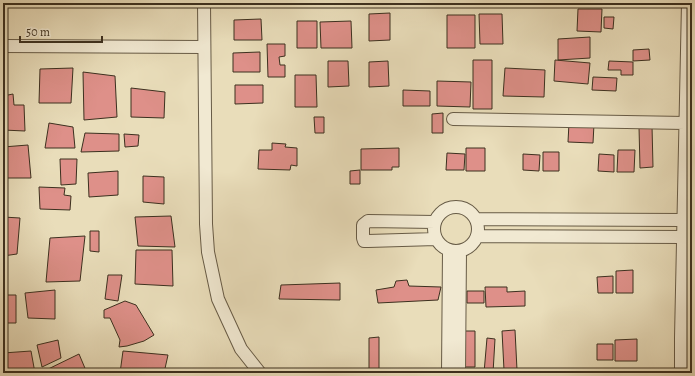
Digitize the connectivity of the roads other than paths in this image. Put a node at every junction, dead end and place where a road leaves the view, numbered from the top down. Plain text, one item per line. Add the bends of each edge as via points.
1 (204, 3) edge
2 (688, 3) edge
3 (3, 46) edge
4 (204, 47) junction
5 (453, 119) dead end
6 (686, 123) junction
7 (476, 219) junction
8 (546, 220) junction
9 (683, 220) junction
10 (435, 222) junction
11 (477, 236) junction
12 (546, 236) junction
13 (683, 237) junction
14 (436, 239) junction
15 (454, 251) junction
16 (687, 253) edge
17 (454, 281) junction
18 (260, 373) edge
19 (448, 373) edge
20 (459, 373) edge
21 (681, 373) edge

1 - 4 street
2 - 6 street
3 - 4 street
4 - 18 street via 208,252 218,299 241,349
5 - 6 street
6 - 9 street
7 - 8 street
7 - 10 street via 469,211 458,207 446,209
7 - 11 street
8 - 9 street
8 - 12 street
9 - 13 street
10 - 14 street
10 - 14 street via 368,221 363,225 363,238 364,241
11 - 12 street
11 - 15 street via 471,246
12 - 13 street
13 - 16 street
14 - 15 street via 439,244
15 - 17 street
16 - 21 street
17 - 19 street
17 - 20 street

